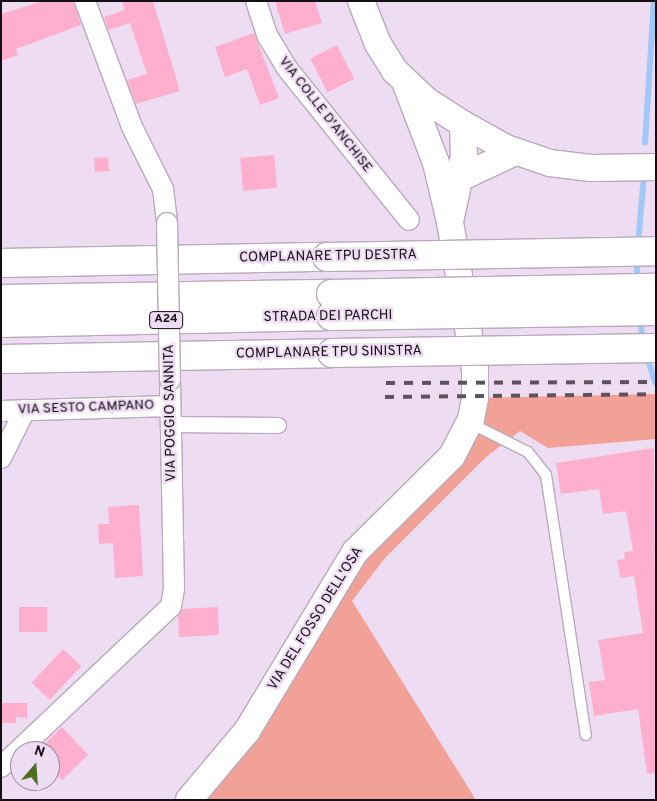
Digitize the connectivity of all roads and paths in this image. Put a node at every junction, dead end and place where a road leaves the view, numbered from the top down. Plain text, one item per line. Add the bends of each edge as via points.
1 (85, 1) edge
2 (256, 1) edge
3 (360, 1) edge
4 (406, 84) junction
5 (462, 124) junction
6 (516, 152) junction
7 (436, 164) junction
8 (656, 167) edge
9 (460, 178) junction
10 (409, 220) dead end
11 (450, 222) junction
12 (656, 251) edge
13 (1, 263) edge
14 (656, 288) edge
15 (1, 299) edge
16 (331, 305) junction
17 (656, 311) edge
18 (1, 323) edge
19 (656, 348) edge
20 (1, 359) edge
21 (1, 410) edge
22 (25, 410) junction
23 (170, 414) junction
24 (470, 423) junction
25 (278, 425) dead end
26 (1, 458) edge
27 (586, 736) dead end
28 (1, 767) edge
29 (189, 800) edge

1 - 23 street, VIA POGGIO SANNITA, bridge via 132,127 163,189 167,223
2 - 10 street, VIA COLLE D'ANCHISE via 267,35 286,67
3 - 4 street via 381,49
4 - 5 street
4 - 7 street, VIA DEL FOSSO DELL'OSA
5 - 6 street
5 - 7 street
5 - 9 street via 464,156
6 - 8 street via 570,166
6 - 9 street
7 - 11 street, VIA DEL FOSSO DELL'OSA
9 - 11 street
11 - 24 street, VIA DEL FOSSO DELL'OSA via 475,370 476,398
12 - 13 highway, COMPLANARE TPU DESTRA, bridge
14 - 16 highway, STRADA DEI PARCHI / A24, bridge
15 - 16 highway, STRADA DEI PARCHI / A24
16 - 17 highway, STRADA DEI PARCHI / A24, bridge
16 - 18 highway, STRADA DEI PARCHI / A24
19 - 20 highway, COMPLANARE TPU SINISTRA, bridge
21 - 22 street, VIA SESTO CAMPANO
22 - 23 street, VIA SESTO CAMPANO
22 - 26 street
23 - 25 street
23 - 28 street, VIA POGGIO SANNITA via 174,589 171,606
24 - 27 lane via 528,452 546,475
24 - 29 street, VIA DEL FOSSO DELL'OSA via 452,456 355,552 247,731

